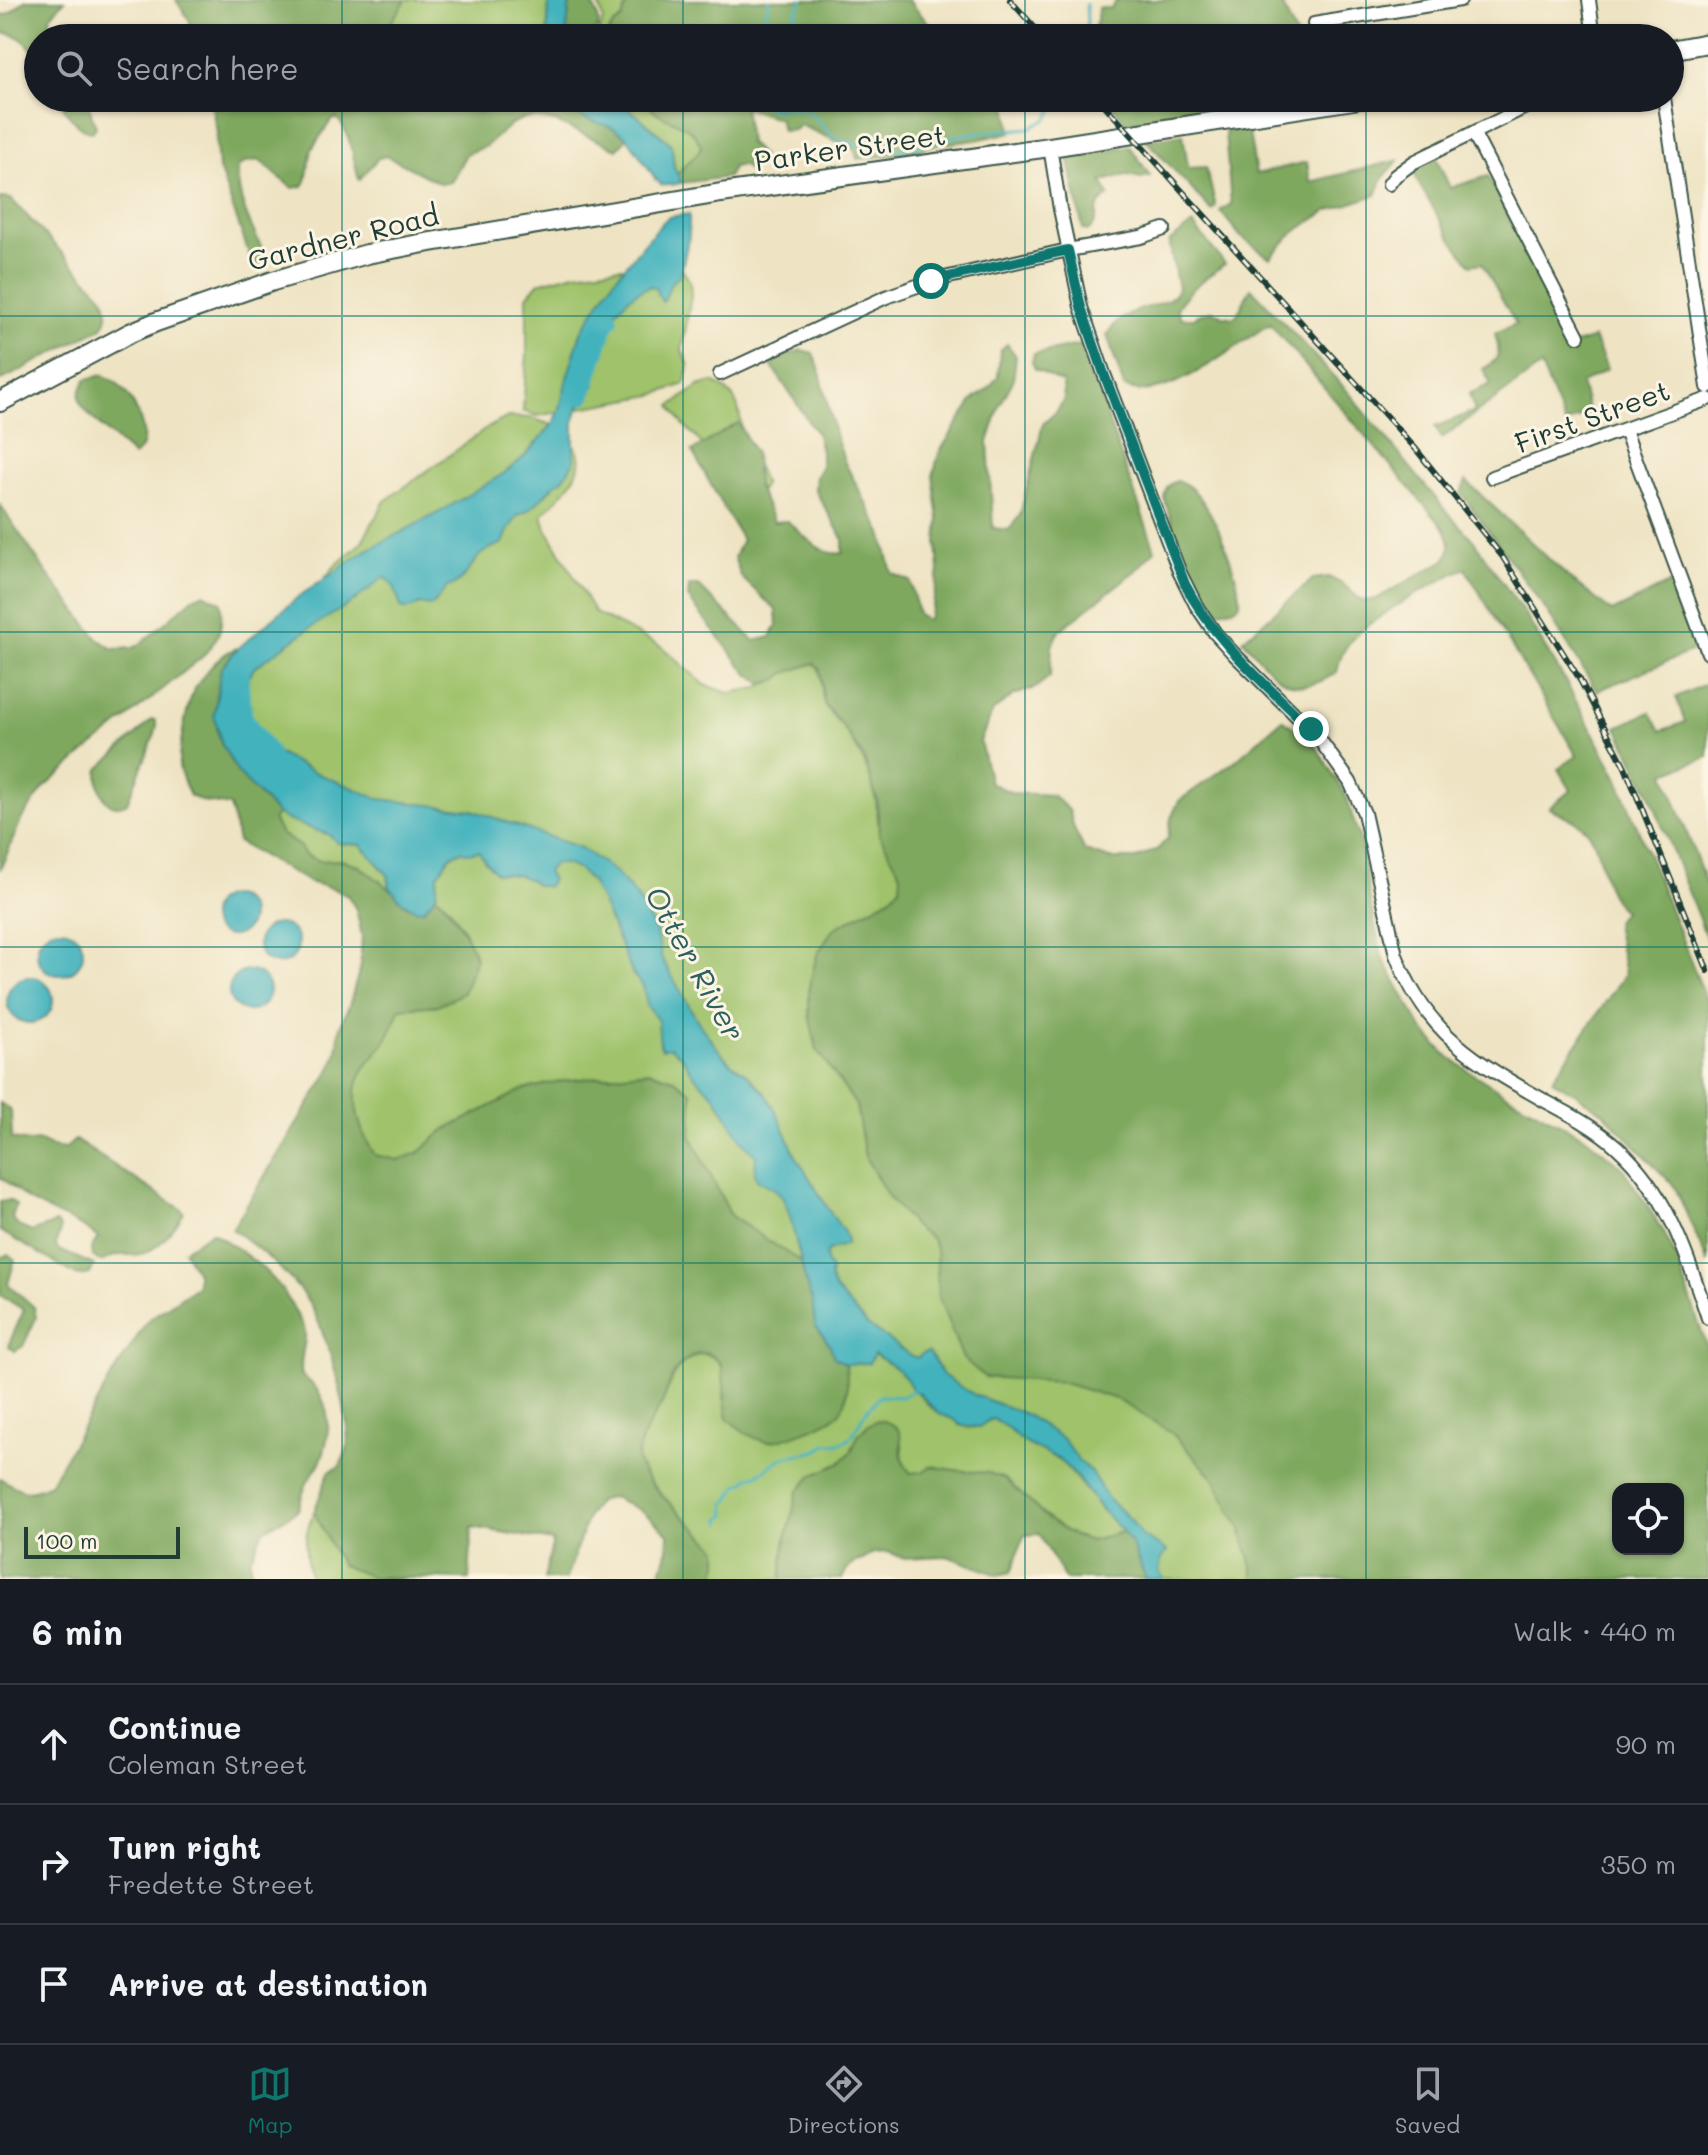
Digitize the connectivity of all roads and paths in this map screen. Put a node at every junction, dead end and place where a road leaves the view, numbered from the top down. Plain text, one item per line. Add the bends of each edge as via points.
1 (1456, 0) edge
2 (1589, 0) edge
3 (1314, 24) dead end
4 (1592, 24) edge
5 (1708, 43) edge
6 (1684, 47) edge
7 (1276, 112) edge
8 (1517, 112) edge
9 (1666, 112) edge
10 (1474, 134) junction
11 (1050, 147) junction
12 (1389, 184) dead end
13 (721, 193) joint
14 (1164, 229) dead end
15 (1068, 250) junction
16 (1578, 336) dead end
17 (720, 374) dead end
18 (1708, 387) edge
19 (1708, 399) edge
20 (0, 402) edge
21 (1625, 430) junction
22 (1492, 477) dead end
23 (1708, 653) edge
24 (1708, 1318) edge

1 - 3 street
2 - 4 street
5 - 6 main road
7 - 11 main road, Parker Street
8 - 10 street
9 - 18 street
10 - 12 street via 1414,162
10 - 16 street
11 - 13 main road, Parker Street
11 - 15 street
13 - 20 main road, Gardner Road via 419,244 301,272 130,333
14 - 15 street
15 - 17 street via 906,289
15 - 24 street via 1104,374 1185,584 1221,640 1317,736 1350,782 1364,813 1396,955 1411,987 1465,1052 1594,1129 1638,1168 1672,1221
19 - 21 street, First Street
21 - 22 street, First Street
21 - 23 street

